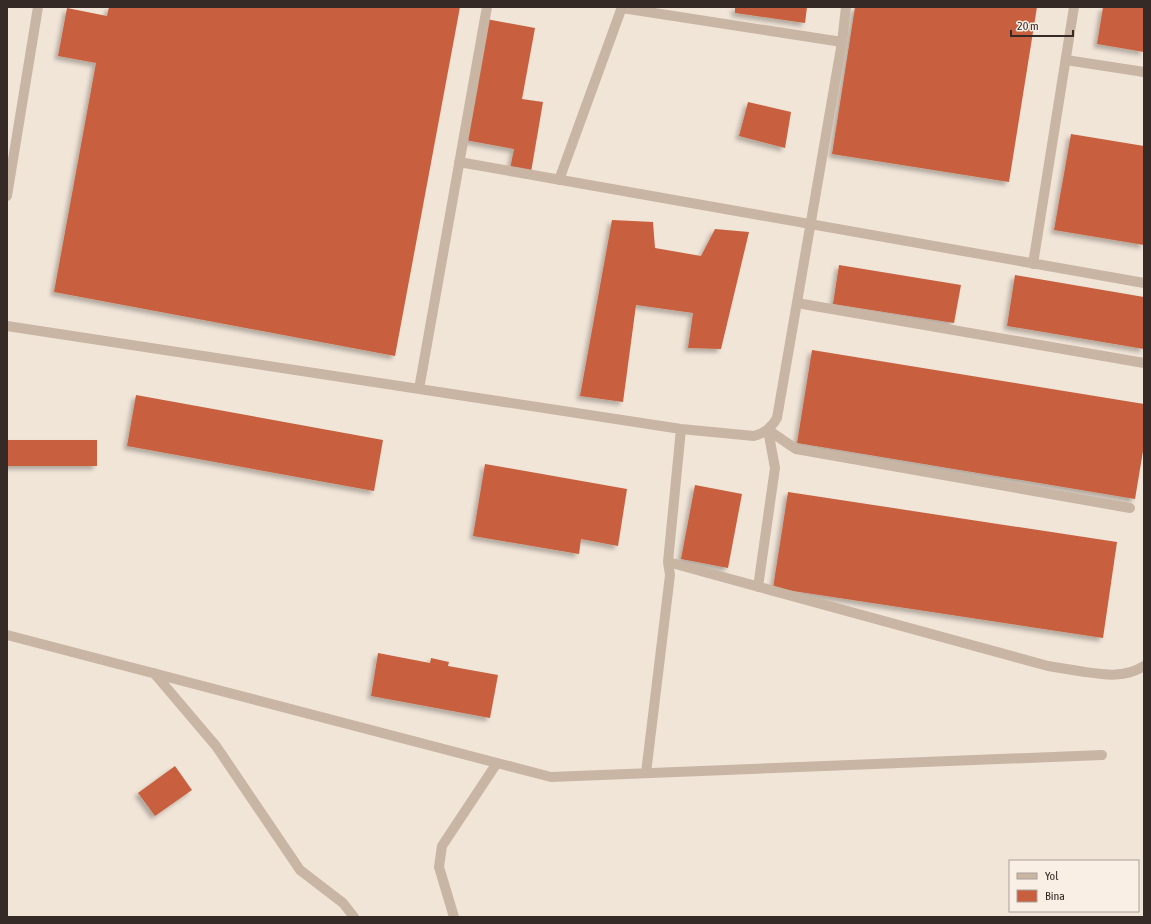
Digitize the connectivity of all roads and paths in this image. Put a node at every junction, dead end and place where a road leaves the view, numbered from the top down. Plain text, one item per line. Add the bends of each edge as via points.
1 (38, 7) edge
2 (487, 7) edge
3 (622, 7) edge
4 (846, 7) edge
5 (1074, 7) edge
6 (842, 42) junction
7 (1066, 60) junction
8 (1144, 72) edge
9 (459, 162) junction
10 (560, 180) junction
11 (7, 196) edge
12 (810, 224) junction
13 (1033, 264) junction
14 (1144, 283) edge
15 (796, 303) junction
16 (7, 326) edge
17 (1144, 363) edge
18 (419, 389) junction
19 (681, 429) junction
20 (768, 430) junction
21 (1130, 508) dead end
22 (668, 562) junction
23 (758, 587) junction
24 (7, 635) edge
25 (1144, 666) edge
26 (154, 673) junction
27 (1102, 755) dead end
28 (497, 763) junction
29 (646, 773) junction
30 (354, 917) edge
31 (454, 917) edge

1 - 11 lane
2 - 9 lane
3 - 6 lane
3 - 10 lane
4 - 6 lane
5 - 7 lane
6 - 12 lane
7 - 8 lane
7 - 13 lane
9 - 10 lane
9 - 18 lane
10 - 12 lane
12 - 13 lane
12 - 15 lane
13 - 14 lane
15 - 17 lane
15 - 20 lane via 776,418
16 - 18 lane
18 - 19 lane
19 - 20 lane via 754,436
19 - 22 lane
20 - 21 lane via 796,449
20 - 23 lane via 775,468
22 - 23 lane
22 - 29 lane via 670,575
23 - 25 lane via 1048,666 1118,675
24 - 26 lane
26 - 28 lane
26 - 30 lane via 216,746 300,870 343,903
27 - 29 lane
28 - 29 lane via 551,777
28 - 31 lane via 442,846 439,867

